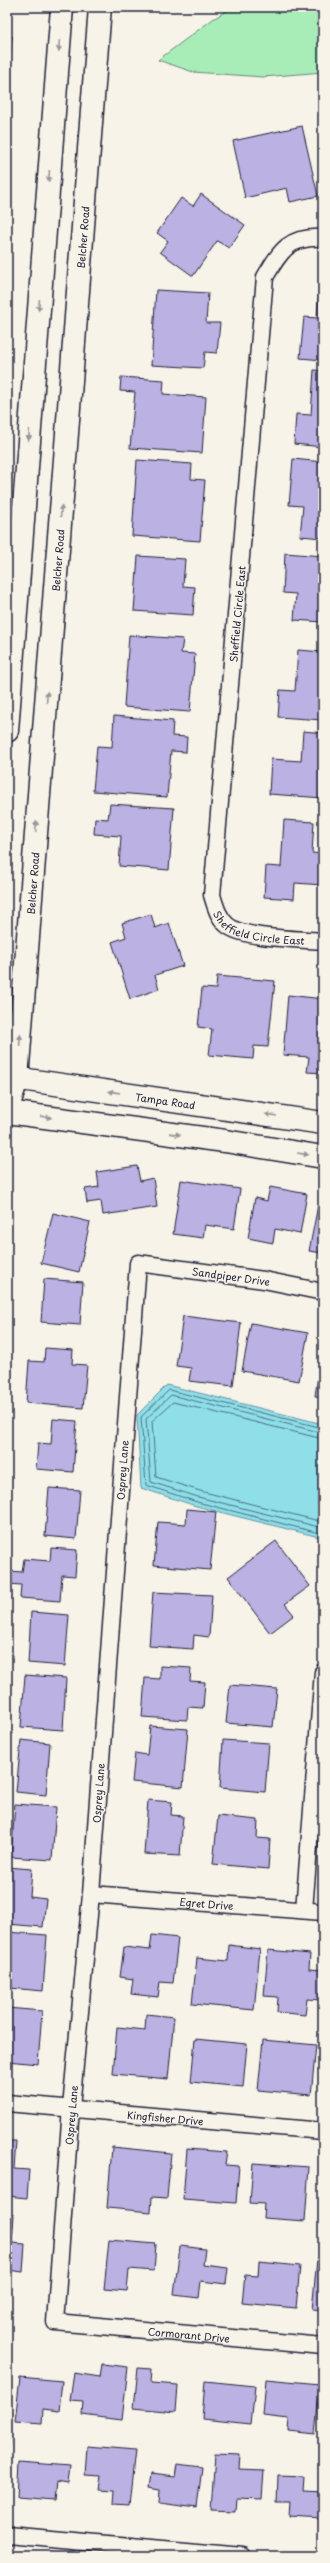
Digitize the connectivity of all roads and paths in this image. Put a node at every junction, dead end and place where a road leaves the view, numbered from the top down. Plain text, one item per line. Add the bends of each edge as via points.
1 (62, 7) edge
2 (100, 7) edge
3 (323, 238) edge
4 (7, 731) edge
5 (323, 941) edge
6 (12, 1078) edge
7 (7, 1112) edge
8 (323, 1123) edge
9 (323, 1157) edge
10 (138, 1263) joint
11 (323, 1292) edge
12 (323, 1672) edge
13 (91, 1894) junction
14 (304, 1910) junction
15 (323, 1912) edge
16 (7, 2102) edge
17 (71, 2108) junction
18 (323, 2131) edge
19 (55, 2322) joint
20 (323, 2346) edge
21 (7, 2535) edge
22 (242, 2556) edge

1 -> 4 main road
6 -> 2 main road, Belcher Road
3 - 5 street, Sheffield Circle East via 306,237 280,251 265,277 212,895 216,909 227,925 256,936
6 - 7 main road, Belcher Road
8 -> 6 main road, Tampa Road
7 -> 9 main road
10 - 11 street, Sandpiper Drive via 264,1280
10 - 13 street, Osprey Lane
12 - 14 street
13 - 14 street, Egret Drive
13 - 17 street, Osprey Lane
14 - 15 street, Egret Drive
16 - 17 street, Kingfisher Drive
17 - 18 street, Kingfisher Drive
17 - 19 street, Osprey Lane
19 - 20 street, Cormorant Drive
21 - 22 street

